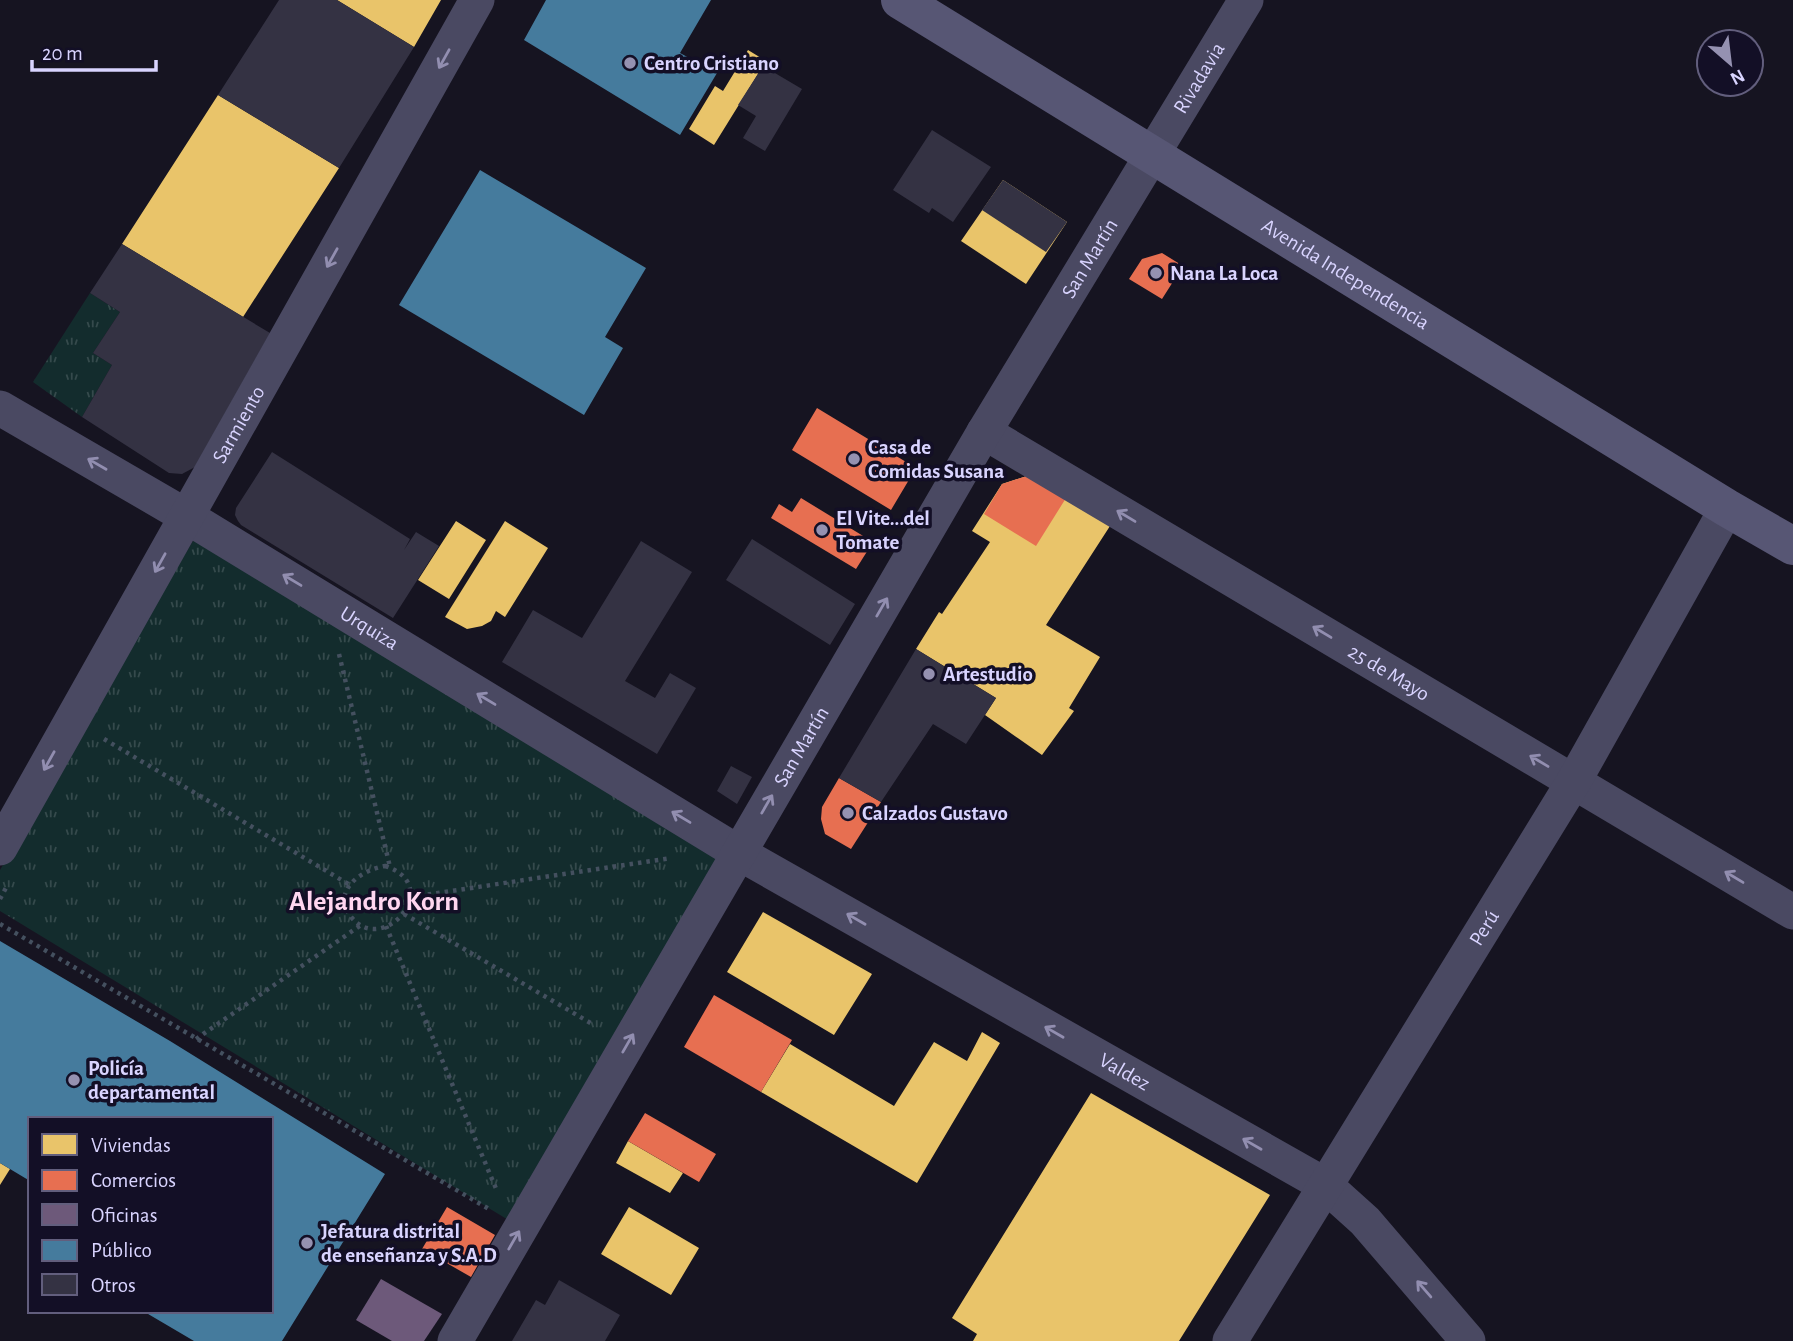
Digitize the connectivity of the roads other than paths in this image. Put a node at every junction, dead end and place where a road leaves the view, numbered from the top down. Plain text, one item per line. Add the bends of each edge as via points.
1 (477, 0) edge
2 (900, 0) edge
3 (1246, 0) edge
4 (1152, 153) junction
5 (0, 408) edge
6 (984, 432) junction
7 (1727, 508) junction
8 (186, 516) junction
9 (1793, 546) edge
10 (1574, 782) junction
11 (0, 848) edge
12 (739, 853) junction
13 (1793, 912) edge
14 (1325, 1185) junction
15 (455, 1341) edge
16 (1230, 1341) edge
17 (1468, 1341) edge

1 -> 8 street, Sarmiento
2 - 4 main road, Avenida Independencia
3 - 4 street, Rivadavia
4 - 6 street, San Martín
4 - 7 main road, Avenida Independencia
8 -> 5 street, Urquiza
10 -> 6 street, 25 de Mayo
12 -> 6 street, San Martín
7 - 9 main road, Avenida Independencia
7 - 10 street, Perú
8 -> 11 street, Sarmiento
12 -> 8 street, Urquiza
13 -> 10 street, 25 de Mayo
10 - 14 street, Perú
14 -> 12 street, Valdez
15 -> 12 street, San Martín
14 - 16 street, Perú
17 -> 14 street, Valdez via 1365,1221

